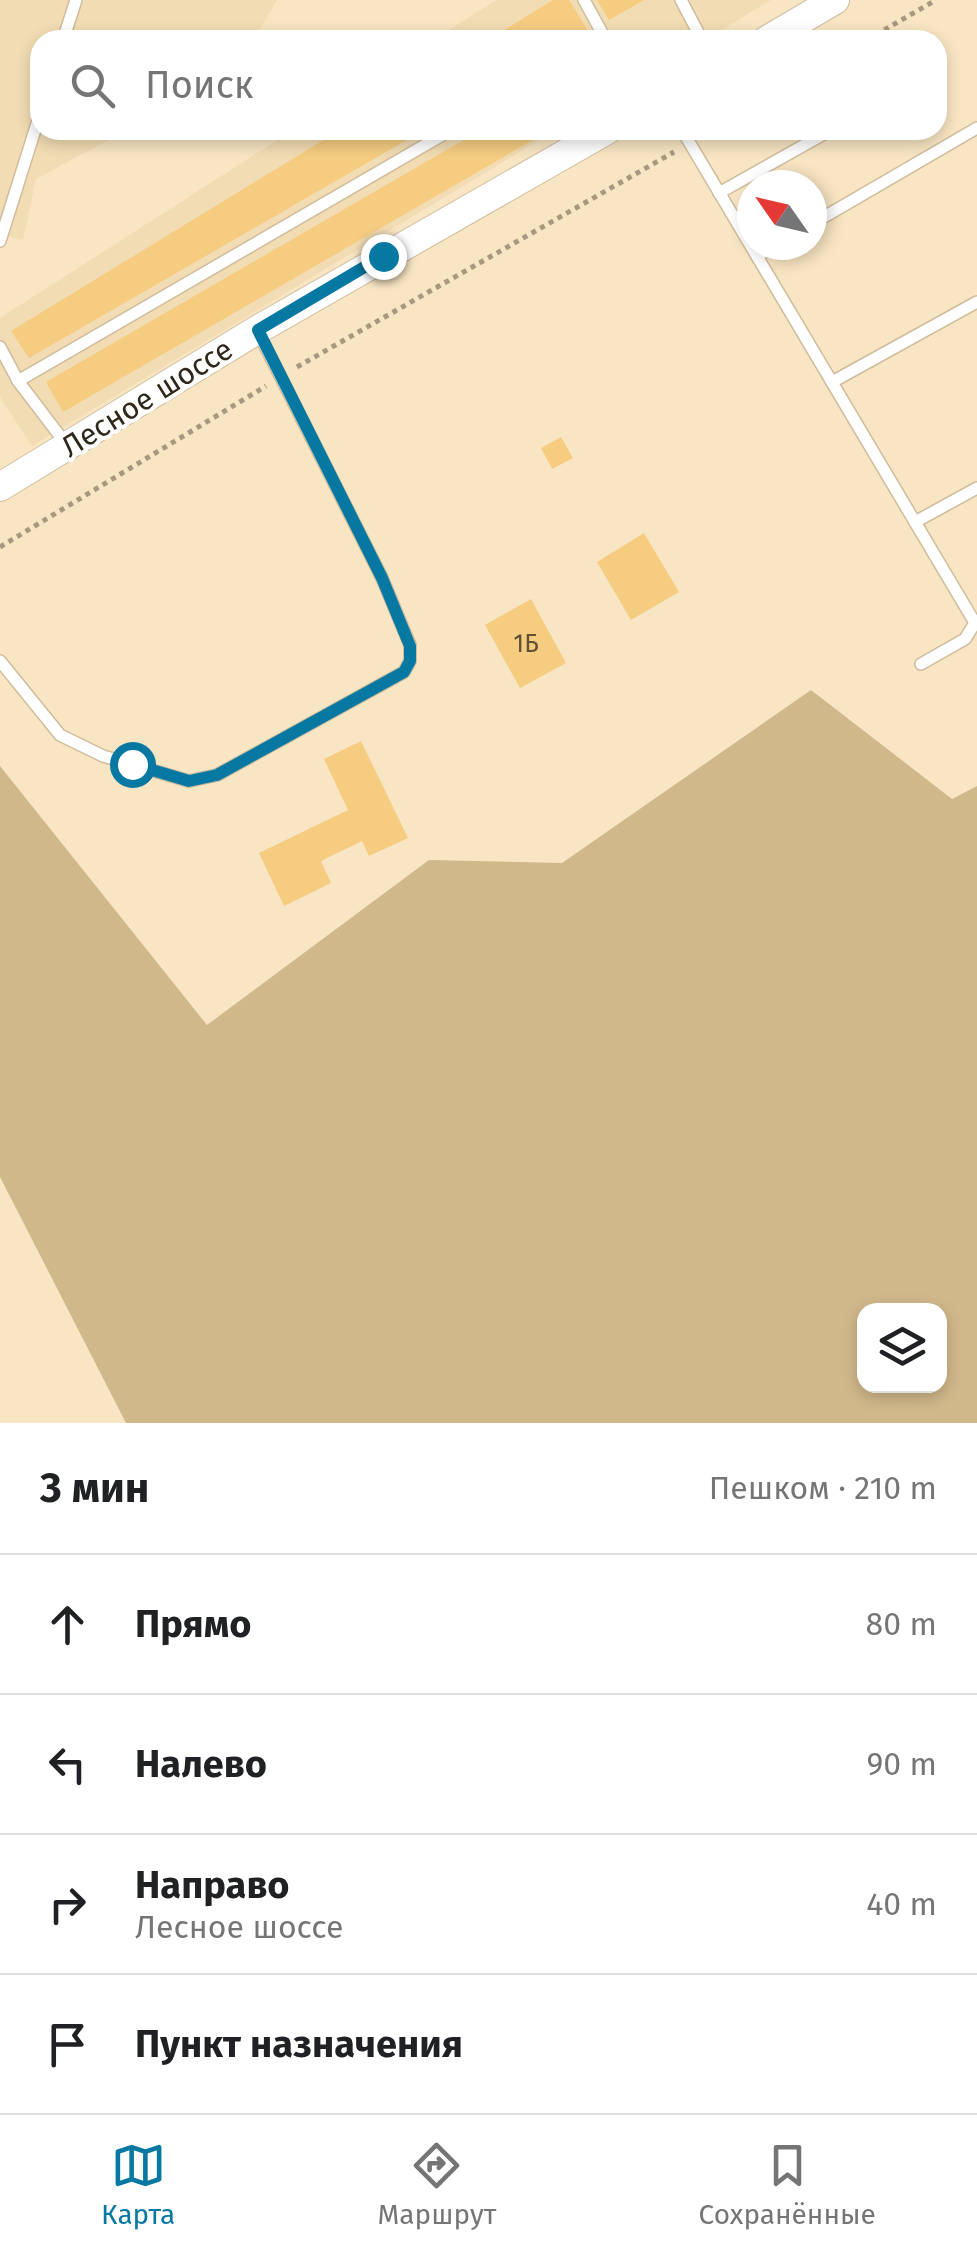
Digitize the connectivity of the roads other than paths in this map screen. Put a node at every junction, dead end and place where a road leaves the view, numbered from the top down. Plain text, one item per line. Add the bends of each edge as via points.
1 (76, 0) edge
2 (584, 0) edge
3 (681, 0) edge
4 (835, 0) edge
5 (67, 30) edge
6 (600, 30) edge
7 (697, 30) edge
8 (783, 30) edge
9 (977, 128) edge
10 (32, 140) edge
11 (434, 140) edge
12 (590, 140) edge
13 (689, 140) edge
14 (813, 140) edge
15 (719, 193) junction
16 (827, 215) edge
17 (737, 224) edge
18 (0, 241) edge
19 (758, 260) edge
20 (977, 302) edge
21 (258, 330) junction
22 (0, 348) edge
23 (18, 381) junction
24 (832, 382) junction
25 (69, 447) junction
26 (0, 487) edge
27 (977, 488) edge
28 (915, 522) junction
29 (0, 661) edge
30 (921, 664) dead end

1 - 5 lane
2 - 6 lane
3 - 7 lane
4 - 8 street
9 - 16 lane
10 - 18 lane
11 - 23 lane
12 - 21 street, Лесное шоссе
13 - 15 lane
14 - 15 lane
15 - 17 lane
19 - 24 lane
20 - 24 lane
21 - 25 street, Лесное шоссе
21 - 29 lane via 396,612 410,646 404,672 217,775 189,781 103,756 60,735
22 - 23 lane
23 - 25 lane
24 - 28 lane
25 - 26 street, Лесное шоссе
27 - 28 lane
28 - 30 lane via 975,623 964,639

